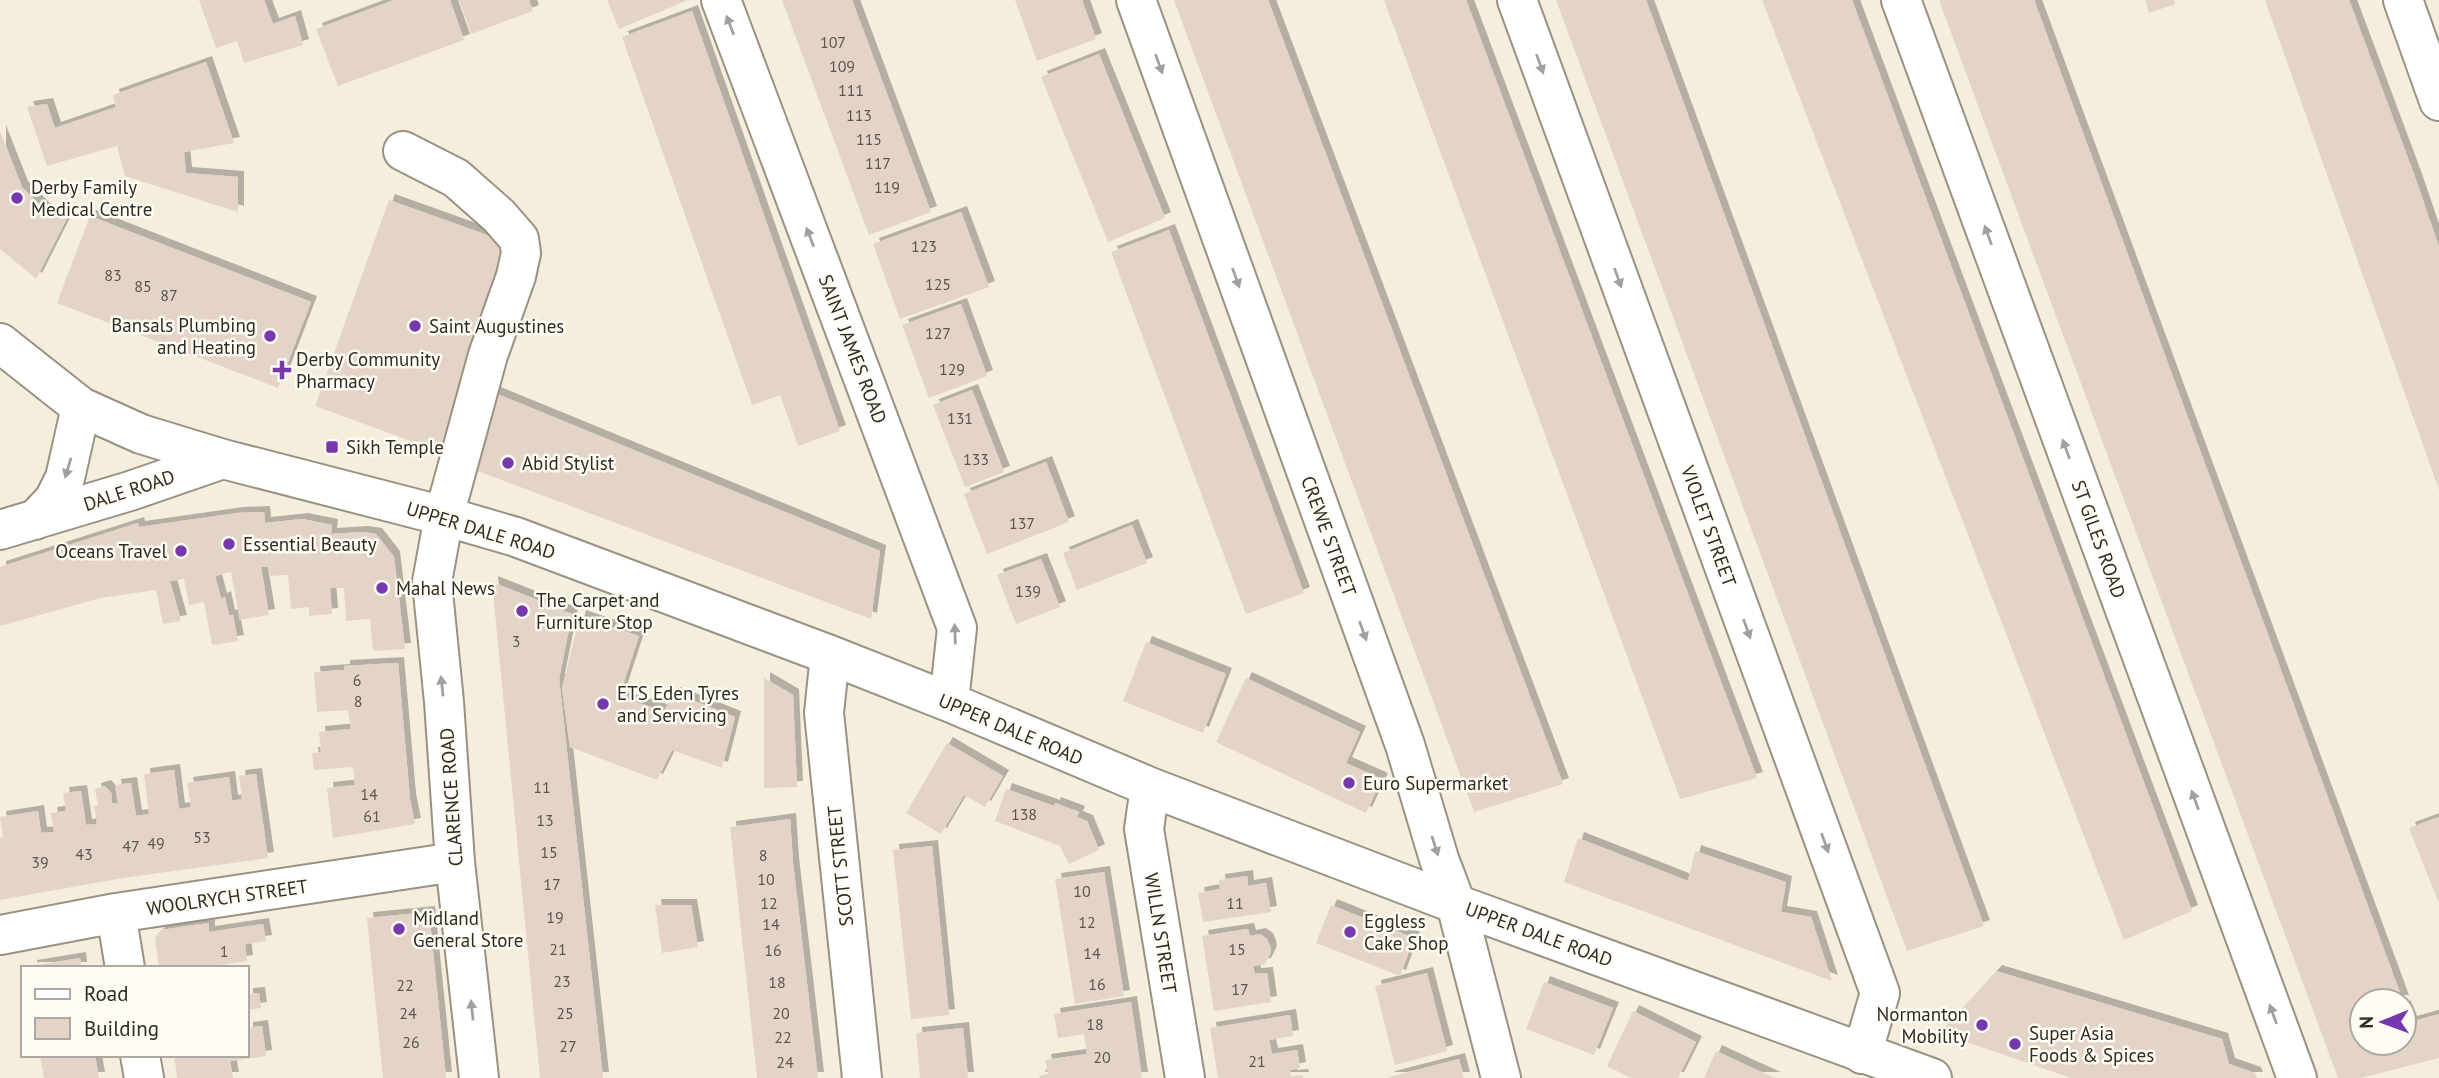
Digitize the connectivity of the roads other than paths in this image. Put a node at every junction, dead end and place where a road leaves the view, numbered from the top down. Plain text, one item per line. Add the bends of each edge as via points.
1 (720, 0) edge
2 (1136, 0) edge
3 (1517, 0) edge
4 (1901, 0) edge
5 (2403, 0) edge
6 (2439, 101) edge
7 (403, 151) dead end
8 (0, 343) edge
9 (81, 407) junction
10 (223, 459) junction
11 (444, 516) junction
12 (18, 525) edge
13 (830, 654) junction
14 (949, 702) junction
15 (1150, 787) junction
16 (455, 862) junction
17 (1456, 904) junction
18 (116, 913) junction
19 (0, 936) edge
20 (125, 966) edge
21 (1862, 1054) junction
22 (140, 1057) edge
23 (144, 1078) edge
24 (479, 1078) edge
25 (862, 1078) edge
26 (1185, 1078) edge
27 (1501, 1078) edge
28 (1932, 1078) edge
29 (2297, 1078) edge

14 -> 1 street, SAINT JAMES ROAD via 957,628
2 -> 17 street, CREWE STREET via 1405,745
3 -> 21 street, VIOLET STREET via 1880,993
29 -> 4 street, ST GILES ROAD
5 - 6 street
7 - 11 street, CLARENCE ROAD via 456,178 519,239 521,253
8 - 9 street, UPPER DALE ROAD
9 - 10 street, UPPER DALE ROAD via 141,434
9 -> 12 street, DALE ROAD via 65,478 54,500
10 - 11 street, UPPER DALE ROAD
10 - 12 street, DALE ROAD
11 - 13 street, UPPER DALE ROAD via 516,537
16 -> 11 street, CLARENCE ROAD via 432,582
13 - 14 street, UPPER DALE ROAD
13 - 25 street, SCOTT STREET via 824,713
14 - 15 street, UPPER DALE ROAD
15 - 17 street, UPPER DALE ROAD
15 - 26 street, WILLN STREET via 1144,830
16 - 18 street, WOOLRYCH STREET
24 -> 16 street, CLARENCE ROAD
17 - 21 street, UPPER DALE ROAD
17 - 27 street, CREWE STREET
18 - 19 street, WOOLRYCH STREET
18 - 20 street
21 - 28 street, UPPER DALE ROAD
22 - 23 street

